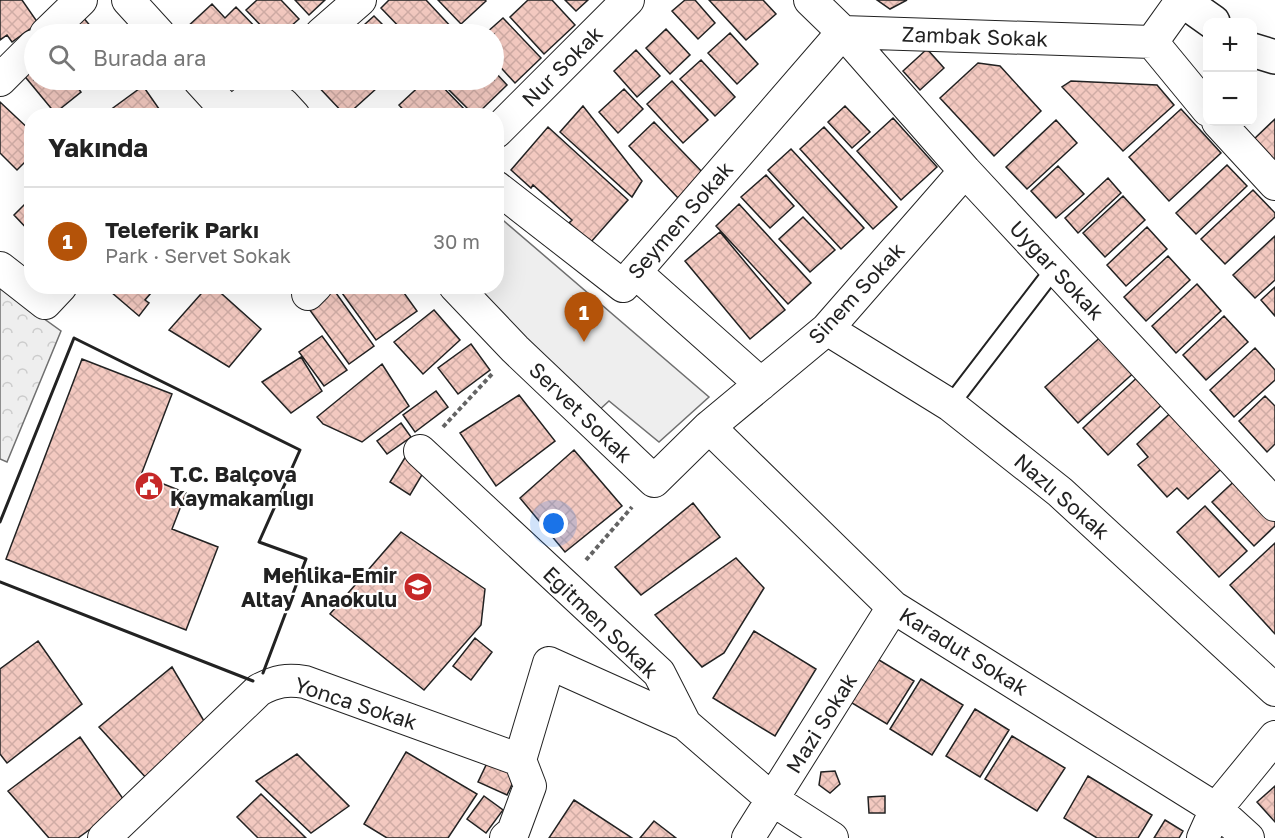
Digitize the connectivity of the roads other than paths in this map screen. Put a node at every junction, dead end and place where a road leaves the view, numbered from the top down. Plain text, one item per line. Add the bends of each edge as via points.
1 (81, 0) edge
2 (128, 0) edge
3 (360, 0) edge
4 (628, 0) edge
5 (810, 0) edge
6 (1182, 0) edge
7 (1207, 18) edge
8 (56, 24) edge
9 (150, 24) edge
10 (332, 24) edge
11 (843, 32) junction
12 (1152, 42) junction
13 (1257, 52) edge
14 (24, 56) edge
15 (1275, 57) edge
16 (0, 80) edge
17 (208, 90) edge
18 (259, 90) edge
19 (1203, 101) edge
20 (224, 108) edge
21 (238, 108) edge
22 (264, 108) edge
23 (287, 108) edge
24 (504, 124) edge
25 (1225, 126) edge
26 (965, 171) junction
27 (1275, 184) edge
28 (504, 193) edge
29 (0, 268) edge
30 (1055, 268) junction
31 (635, 272) junction
32 (24, 280) edge
33 (463, 294) edge
34 (827, 329) junction
35 (761, 384) junction
36 (950, 405) junction
37 (710, 427) junction
38 (420, 451) road end
39 (1275, 505) edge
40 (893, 607) junction
41 (1275, 690) edge
42 (686, 724) junction
43 (1275, 737) edge
44 (520, 760) junction
45 (773, 800) junction
46 (1216, 809) junction
47 (104, 838) edge
48 (506, 838) edge
49 (747, 838) edge
50 (832, 838) edge
51 (1203, 838) edge
52 (1248, 838) edge

1 - 8 street
2 - 9 street
3 - 10 street
4 - 24 street, Nur Sokak
5 - 11 street
6 - 7 main road
6 - 12 street
11 - 12 street, Zambak Sokak
11 - 26 street, Uygar Sokak
11 - 31 street, Seymen Sokak
12 - 19 street
13 - 15 main road
14 - 16 street
17 - 20 street
18 - 21 street
22 - 23 street via 283,104
25 - 27 street
26 - 30 street, Uygar Sokak
26 - 34 street, Sinem Sokak
28 - 31 street, Seymen Sokak via 623,286
29 - 32 street
30 - 36 lane
30 - 39 street, Uygar Sokak
31 - 35 street
33 - 37 street, Servet Sokak via 654,481
34 - 35 street, Sinem Sokak
34 - 36 street, Nazlı Sokak
35 - 37 street, Sinem Sokak
36 - 41 street, Nazlı Sokak via 1060,492
37 - 40 street, Karadut Sokak
38 - 42 street, Eğitmen Sokak via 659,673
40 - 45 street, Mazi Sokak
40 - 46 street, Karadut Sokak
42 - 44 street via 549,663
42 - 45 street, Eğitmen Sokak
43 - 46 street
44 - 47 street, Yonca Sokak via 305,682 274,682 259,690
44 - 48 street via 530,786 513,832
45 - 49 street, Mazi Sokak
45 - 50 street, Eğitmen Sokak
46 - 51 street
46 - 52 street, Karadut Sokak

